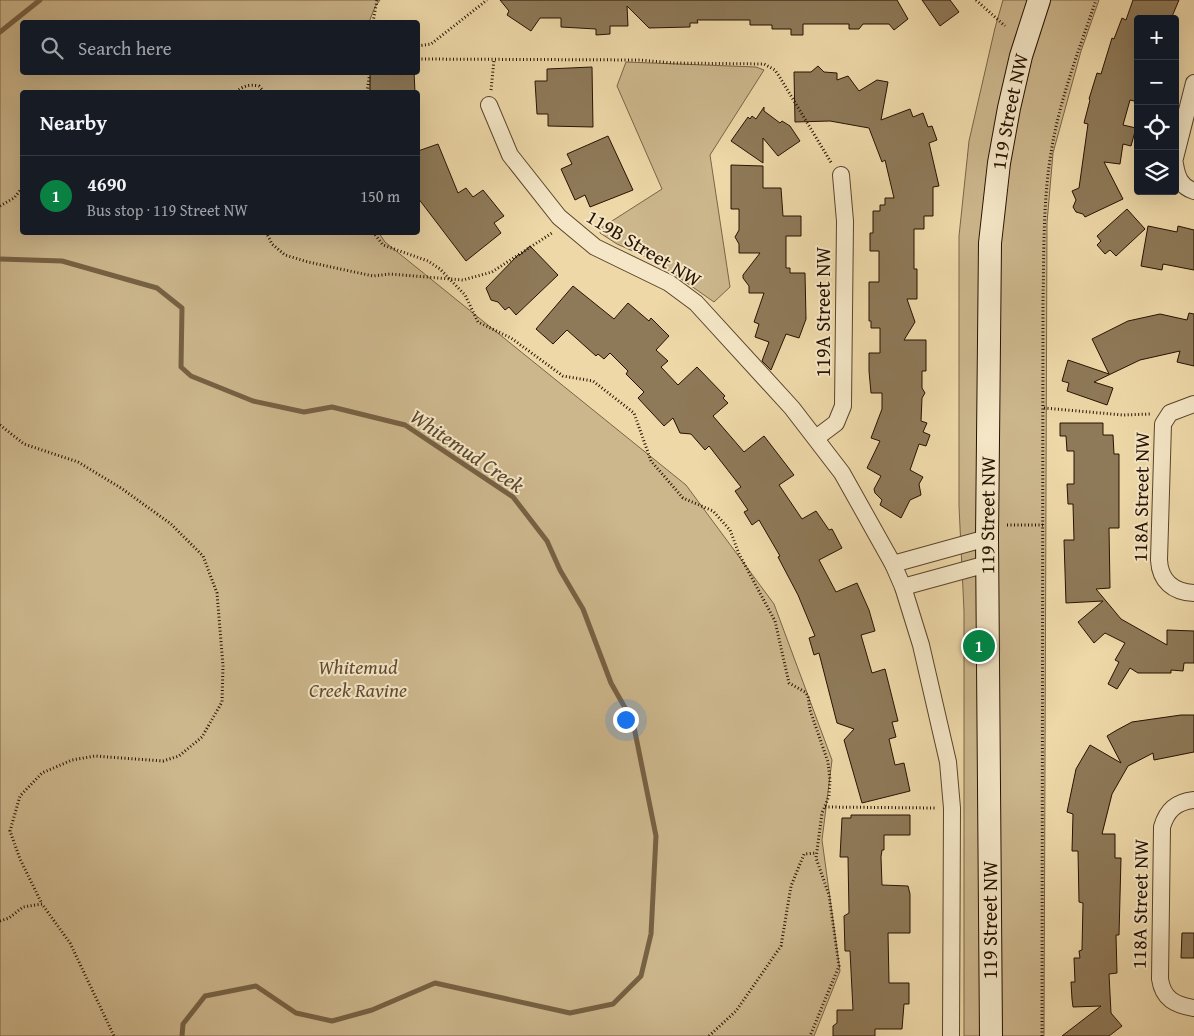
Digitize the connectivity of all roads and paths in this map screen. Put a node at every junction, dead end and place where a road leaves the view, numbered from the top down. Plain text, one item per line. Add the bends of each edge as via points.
1 (377, 0) edge
2 (487, 0) edge
3 (976, 0) edge
4 (1039, 0) edge
5 (1096, 0) edge
6 (373, 20) edge
7 (1005, 26) dead end
8 (420, 46) edge
9 (420, 59) edge
10 (494, 60) junction
11 (370, 75) edge
12 (1194, 83) edge
13 (238, 90) edge
14 (262, 90) edge
15 (367, 90) edge
16 (489, 105) joint
17 (1177, 150) edge
18 (841, 176) joint
19 (1179, 176) edge
20 (20, 190) edge
21 (1194, 192) edge
22 (0, 206) edge
23 (552, 232) dead end
24 (268, 235) edge
25 (376, 235) edge
26 (449, 278) junction
27 (1194, 404) edge
28 (1044, 408) junction
29 (1170, 413) junction
30 (0, 425) edge
31 (816, 438) junction
32 (1007, 525) dead end
33 (1043, 525) junction
34 (987, 538) junction
35 (893, 564) junction
36 (988, 564) junction
37 (903, 587) junction
38 (1194, 593) edge
39 (1194, 800) edge
40 (825, 807) junction
41 (940, 808) dead end
42 (816, 854) junction
43 (42, 904) junction
44 (0, 921) edge
45 (1194, 1008) edge
46 (114, 1036) edge
47 (709, 1036) edge
48 (810, 1036) edge
49 (952, 1036) edge
50 (991, 1036) edge
51 (1042, 1036) edge

1 - 6 path
2 - 8 path via 431,44
3 - 7 path
4 - 34 street, 119 Street NW via 1009,108 990,243
5 - 28 path via 1067,84 1051,152 1043,291
9 - 10 path
10 - 16 path
10 - 18 path via 764,64 775,70 823,152
11 - 15 path
12 - 17 street
13 - 14 path via 251,84
16 - 31 street, 119B Street NW via 510,155 559,217 595,247 669,283 696,304
18 - 31 street, 119A Street NW via 845,221 843,406 836,422
19 - 21 street via 1184,186
20 - 22 path
23 - 26 path via 492,272 463,280
24 - 26 path via 272,244 285,255 308,262 373,276
25 - 26 path via 384,245 428,261
26 - 40 path via 465,294 478,322 511,338 563,376 593,381 634,413 651,461 682,498 713,511 725,522 775,621 789,683 808,696 829,769 830,788
27 - 29 street
28 - 29 path via 1123,415
28 - 33 path
29 - 38 street, 118A Street NW via 1163,424 1161,444 1159,568 1166,583 1181,592
30 - 43 path via 24,444 78,462 171,524 203,556 217,593 223,666 222,702 202,737 179,756 163,761 94,756 72,760 42,773 20,796 10,831
31 - 35 street, 119 Street NW via 855,494
32 - 33 path
33 - 51 path
34 - 35 street
34 - 36 street, 119 Street NW
35 - 37 street, 119 Street NW
36 - 37 street
36 - 50 street, 119 Street NW
37 - 49 street, 119 Street NW via 926,662 945,742 950,780
39 - 45 street, 118A Street NW via 1180,803 1168,813 1162,827 1160,979 1166,996 1176,1004
40 - 41 path
40 - 42 path
42 - 47 path via 804,854 791,886 781,946 736,1011
42 - 48 path via 830,895 839,966
43 - 44 path via 23,906
43 - 46 path via 70,943

